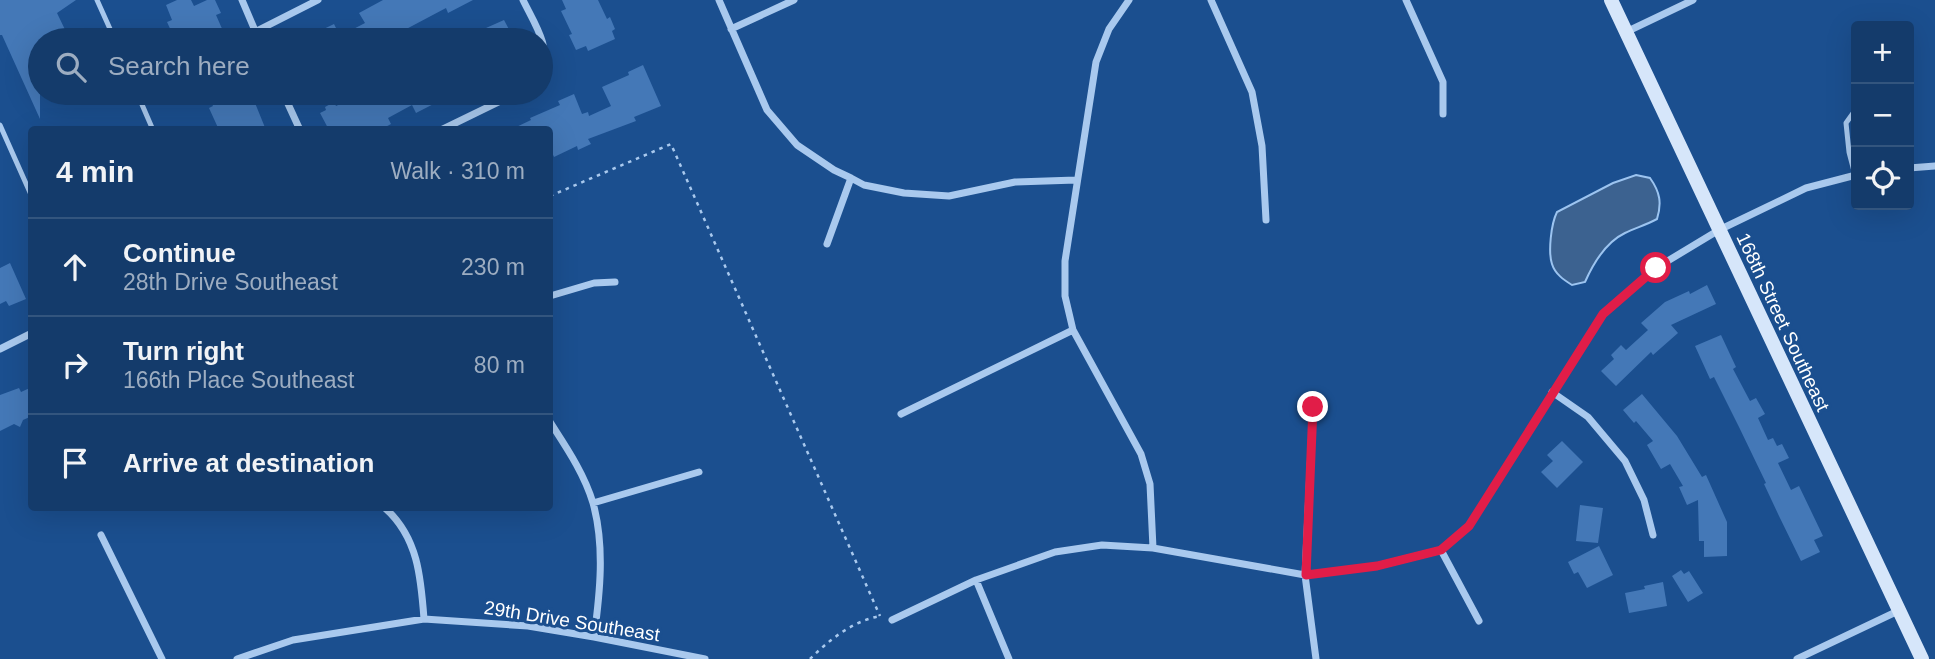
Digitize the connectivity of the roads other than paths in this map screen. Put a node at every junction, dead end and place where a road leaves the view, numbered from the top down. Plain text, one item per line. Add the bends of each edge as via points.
1 (97, 0) edge
2 (242, 0) edge
3 (318, 0) edge
4 (523, 0) edge
5 (719, 0) edge
6 (794, 0) edge
7 (1129, 0) edge
8 (1211, 0) edge
9 (1406, 0) edge
10 (1611, 0) edge
11 (1693, 0) edge
12 (110, 28) edge
13 (254, 28) edge
14 (271, 28) edge
15 (536, 28) edge
16 (731, 29) junction
17 (1626, 32) junction
18 (142, 105) edge
19 (289, 105) edge
20 (492, 105) edge
21 (1443, 114) dead end
22 (1851, 116) edge
23 (0, 125) edge
24 (151, 126) edge
25 (298, 126) edge
26 (449, 126) edge
27 (1851, 159) edge
28 (1935, 166) edge
29 (1914, 168) edge
30 (1851, 176) edge
31 (851, 178) junction
32 (1076, 180) junction
33 (28, 188) edge
34 (1266, 220) dead end
35 (1719, 230) junction
36 (827, 244) dead end
37 (615, 282) dead end
38 (553, 295) edge
39 (1073, 330) junction
40 (28, 335) edge
41 (0, 349) edge
42 (1552, 392) junction
43 (1313, 407) dead end
44 (901, 414) dead end
45 (553, 427) edge
46 (699, 472) dead end
47 (593, 503) junction
48 (388, 511) edge
49 (101, 535) dead end
50 (1653, 535) dead end
51 (1153, 548) junction
52 (1441, 550) junction
53 (1306, 575) junction
54 (976, 580) junction
55 (1898, 611) junction
56 (424, 619) junction
57 (892, 620) dead end
58 (1479, 621) dead end
59 (594, 637) junction
60 (700, 658) edge
61 (162, 659) edge
62 (236, 659) edge
63 (1009, 659) edge
64 (1316, 659) edge
65 (1797, 659) edge
66 (1922, 659) edge

1 - 12 lane
2 - 13 street
3 - 14 street
4 - 15 street
5 - 16 street
6 - 16 street
7 - 32 street via 1109,29 1096,62
8 - 34 street via 1252,92 1262,146
9 - 21 street via 1443,82
10 - 17 street, 168th Street Southeast
11 - 17 street
16 - 31 street via 767,110 797,145
17 - 35 street, 168th Street Southeast
18 - 24 lane
19 - 25 street
20 - 26 street
22 - 27 lane via 1846,123
23 - 33 lane
28 - 29 street
30 - 35 street via 1806,188
31 - 32 street via 864,185 949,196 1015,182
31 - 36 street
32 - 39 street via 1065,261 1065,296
35 - 42 street via 1656,268 1603,314
35 - 55 street, 168th Street Southeast
37 - 38 street
39 - 44 street
39 - 51 street via 1141,454 1150,484
40 - 41 street
42 - 50 street via 1588,417 1625,461 1644,500
42 - 52 street via 1469,526
43 - 53 street
45 - 47 street
46 - 47 street
47 - 59 street via 600,551
48 - 56 street via 407,534 417,560
49 - 61 street
51 - 53 street
51 - 54 street via 1102,545 1055,552
52 - 53 street via 1377,566
52 - 58 street
53 - 64 street
54 - 57 street
54 - 63 street
55 - 65 street
55 - 66 street, 168th Street Southeast
56 - 59 street, 29th Drive Southeast via 528,626
56 - 62 street, 29th Drive Southeast via 293,640
59 - 60 street, 29th Drive Southeast

